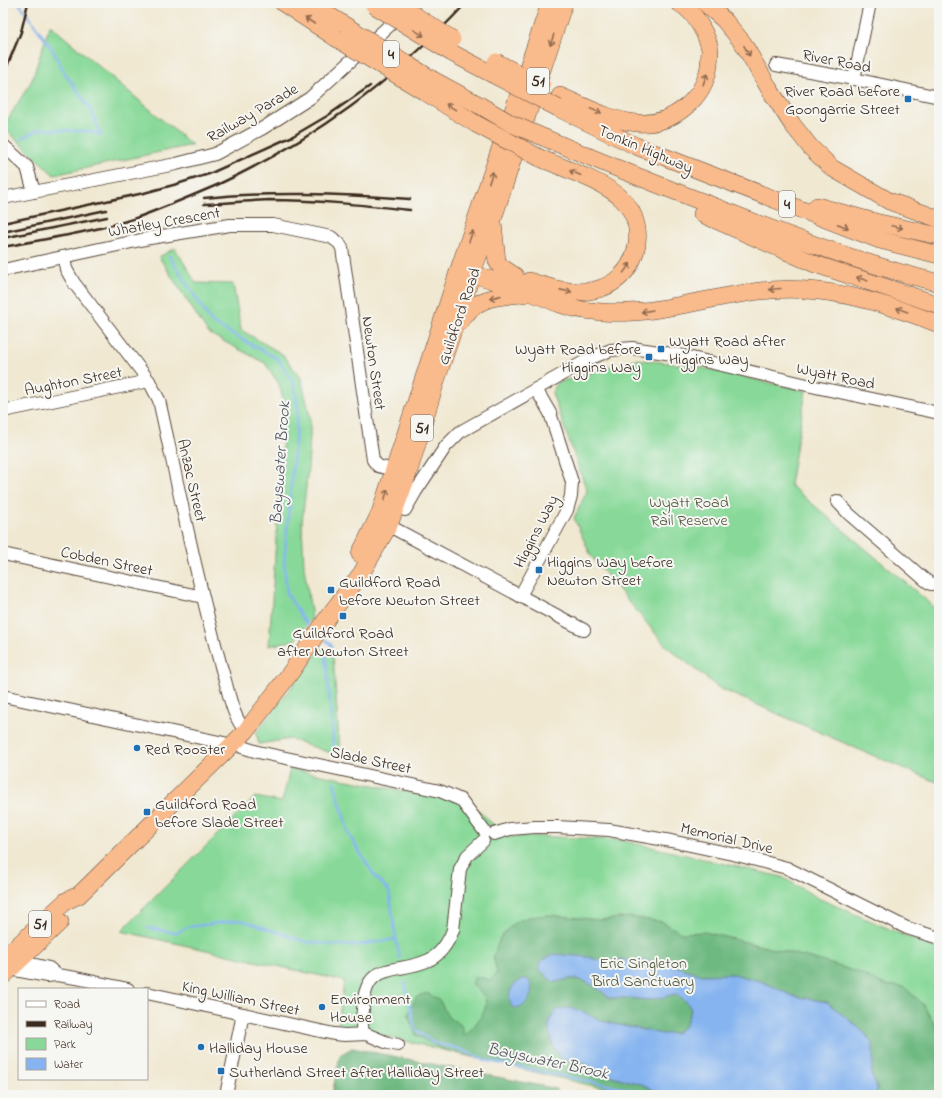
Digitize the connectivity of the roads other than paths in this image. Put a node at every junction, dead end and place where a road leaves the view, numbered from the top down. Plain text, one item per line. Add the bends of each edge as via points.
1 (283, 3) edge
2 (309, 3) edge
3 (395, 3) edge
4 (414, 3) edge
5 (550, 3) edge
6 (564, 3) edge
7 (679, 3) edge
8 (705, 3) edge
9 (870, 3) edge
10 (372, 4) edge
11 (342, 33) junction
12 (456, 49) junction
13 (776, 65) dead end
14 (854, 79) junction
15 (429, 86) junction
16 (939, 97) edge
17 (559, 102) junction
18 (3, 145) edge
19 (596, 161) junction
20 (724, 180) junction
21 (34, 192) junction
22 (3, 198) edge
23 (493, 219) junction
24 (939, 219) edge
25 (939, 236) edge
26 (331, 237) joint
27 (939, 255) edge
28 (64, 257) junction
29 (468, 266) junction
30 (3, 270) edge
31 (515, 276) junction
32 (939, 283) edge
33 (534, 294) junction
34 (939, 305) edge
35 (939, 324) edge
36 (451, 336) junction
37 (149, 381) junction
38 (536, 389) junction
39 (3, 410) edge
40 (939, 413) edge
41 (400, 472) junction
42 (837, 501) dead end
43 (405, 510) dead end
44 (383, 522) junction
45 (3, 554) edge
46 (939, 583) edge
47 (520, 596) junction
48 (203, 597) junction
49 (584, 630) dead end
50 (3, 696) edge
51 (237, 740) junction
52 (487, 836) junction
53 (939, 938) edge
54 (9, 966) edge
55 (123, 988) edge
56 (148, 993) edge
57 (243, 1014) junction
58 (363, 1033) junction
59 (398, 1045) dead end
60 (226, 1095) edge

11 -> 1 highway
2 - 11 highway, Tonkin Highway / 4
3 - 12 highway, bridge
4 - 21 street, Railway Parade via 310,98 215,154
29 -> 5 highway, Guildford Road / 51
6 -> 23 highway, Guildford Road / 51
17 -> 7 highway via 638,123 671,117 684,108 702,88 707,75 710,50 695,16
8 -> 24 highway via 724,20 743,43 792,124 811,148 832,168 889,201
9 - 14 street
10 -> 12 highway, Tonkin Highway / 4, bridge
11 - 15 highway, Tonkin Highway / 4, bridge
12 - 17 highway, Tonkin Highway / 4, bridge
13 - 14 street, River Road
14 - 16 street, River Road
15 - 19 highway, Tonkin Highway / 4, bridge via 481,106 512,124
31 -> 15 highway, bridge via 576,293 596,290 613,282 631,263 637,248 639,238 634,219 622,199 600,184 540,158 476,124
17 - 20 highway, Tonkin Highway / 4 via 636,146
18 - 21 street via 27,167
19 - 32 highway, Tonkin Highway via 786,235 897,273
34 -> 19 highway, Tonkin Highway via 815,264 627,182
20 -> 25 highway via 876,222
20 -> 27 highway, Tonkin Highway / 4 via 880,240
21 - 22 street, Railway Parade
23 - 29 highway, Guildford Road / 51
23 - 31 highway via 497,261
26 - 28 street, Whatley Crescent via 273,225 230,225 155,237
26 - 41 street, Newton Street via 342,248 373,460 378,466
28 - 30 street, Whatley Crescent
28 - 37 street, Anzac Street via 66,269 74,283
29 - 31 highway
29 - 33 highway
29 - 36 highway, Guildford Road / 51
29 - 41 highway, Guildford Road / 51
35 -> 33 highway via 885,304 817,290 759,291 635,313 580,309
33 -> 36 highway via 502,296 482,301 468,311
36 - 41 highway, Guildford Road / 51
37 - 39 street, Aughton Street
37 - 48 street, Anzac Street via 159,400
38 - 40 street, Wyatt Road via 591,358 611,350 632,348 679,355
38 - 43 street, Wyatt Road via 460,432 446,446
38 - 47 street, Higgins Way via 550,413 564,454 572,482 571,496
41 - 44 highway, Guildford Road / 51 via 380,514
42 - 46 street via 924,579 931,584
44 - 47 street
44 - 51 highway, Guildford Road / 51 via 361,574 291,672
45 - 48 street, Cobden Street
47 - 49 street
48 - 51 street, Anzac Street via 240,726
50 - 51 street, Slade Street via 224,743
51 - 52 street, Slade Street via 242,747 258,752 440,791 461,800
51 - 54 highway, Guildford Road / 51 via 79,895 66,901
52 - 53 street, Memorial Drive via 510,829 557,827 610,830 671,840 787,868 907,928
52 - 58 street, Memorial Drive via 467,856 460,869 453,930 447,943 428,961 386,970 370,981 363,996
54 - 55 street via 49,968 57,975
56 - 57 street, King William Street
57 - 58 street, King William Street via 334,1034
57 - 60 street
58 - 59 street, King William Street

